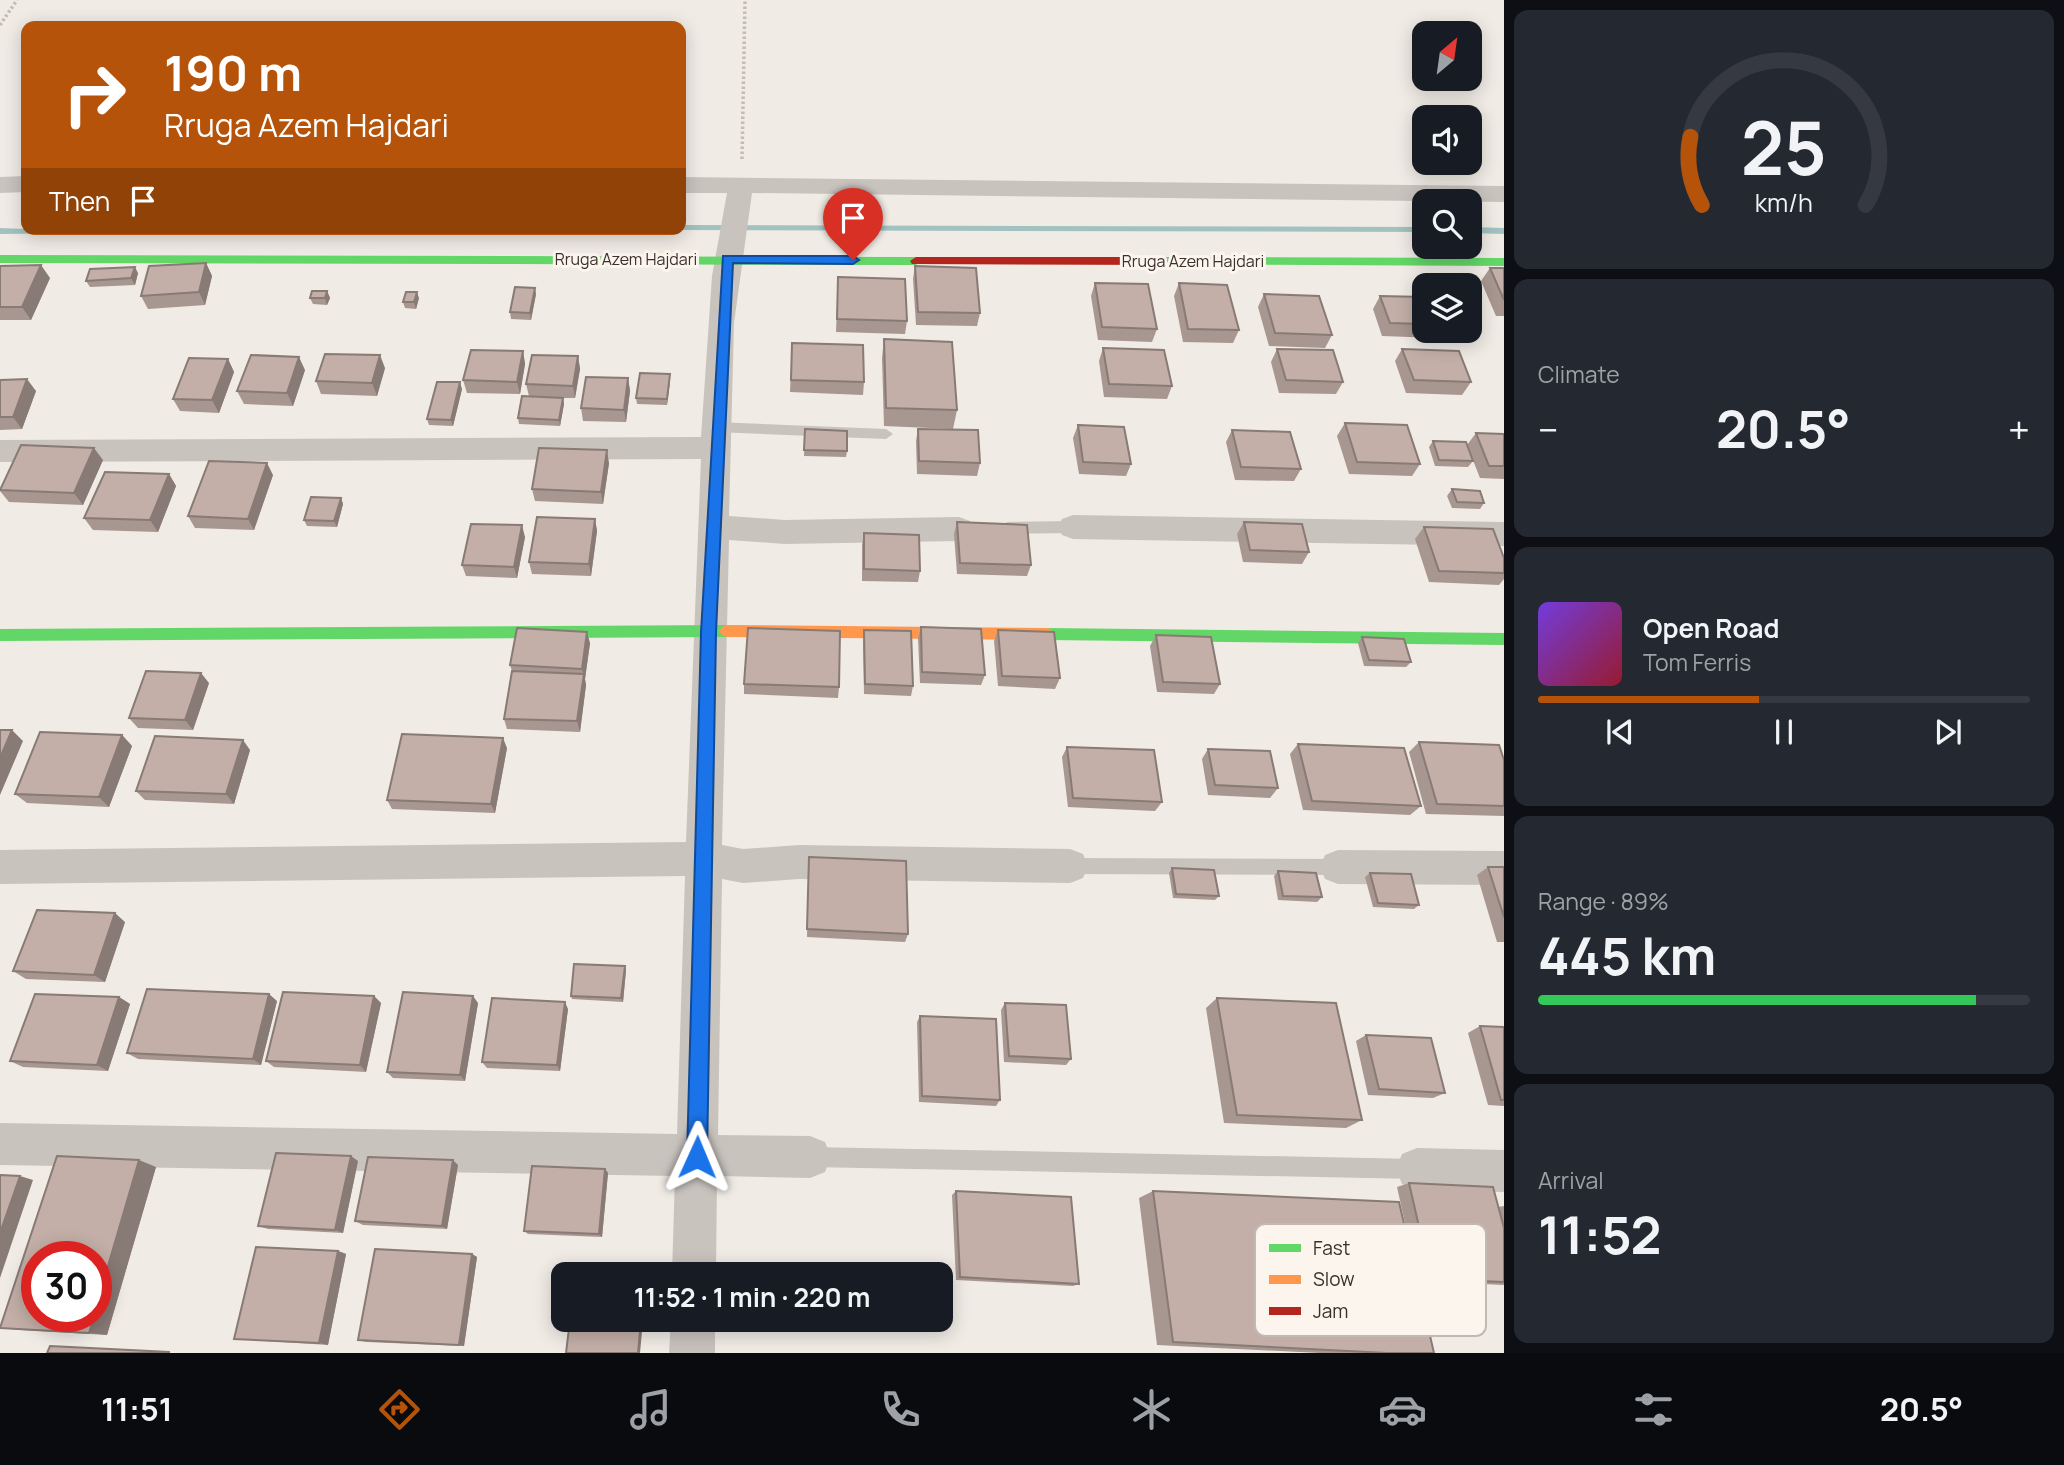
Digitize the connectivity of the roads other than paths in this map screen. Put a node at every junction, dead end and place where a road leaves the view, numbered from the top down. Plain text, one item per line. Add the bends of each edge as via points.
1 (21, 184) edge
2 (0, 185) edge
3 (686, 185) edge
4 (741, 185) junction
5 (1504, 194) edge
6 (730, 236) junction
7 (0, 259) edge
8 (1504, 262) edge
9 (886, 434) edge
10 (716, 438) junction
11 (0, 451) edge
12 (714, 527) junction
13 (1073, 527) joint
14 (997, 528) edge
15 (965, 529) edge
16 (1504, 534) edge
17 (708, 632) junction
18 (0, 635) edge
19 (1504, 639) edge
20 (705, 859) junction
21 (1070, 866) joint
22 (0, 867) edge
23 (1338, 867) joint
24 (1504, 868) edge
25 (0, 1144) edge
26 (697, 1157) junction
27 (810, 1157) joint
28 (1417, 1169) joint
29 (1504, 1171) edge
30 (694, 1262) edge
31 (693, 1332) edge
32 (692, 1353) edge

1 - 2 street
3 - 4 street
4 - 5 street
4 - 6 street
6 - 7 street, Rruga Azem Hajdari
6 - 8 street, Rruga Azem Hajdari
6 - 10 street
9 - 10 lane
10 - 11 street
10 - 12 street
12 - 15 street via 785,532
12 - 17 street
13 - 14 lane
13 - 16 street
17 - 18 street
17 - 19 street
17 - 20 street
20 - 21 street via 743,866 799,862
20 - 22 street
20 - 26 street
21 - 23 lane
23 - 24 street
25 - 26 street
26 - 27 street
26 - 30 street
27 - 28 lane
28 - 29 street
31 - 32 street

